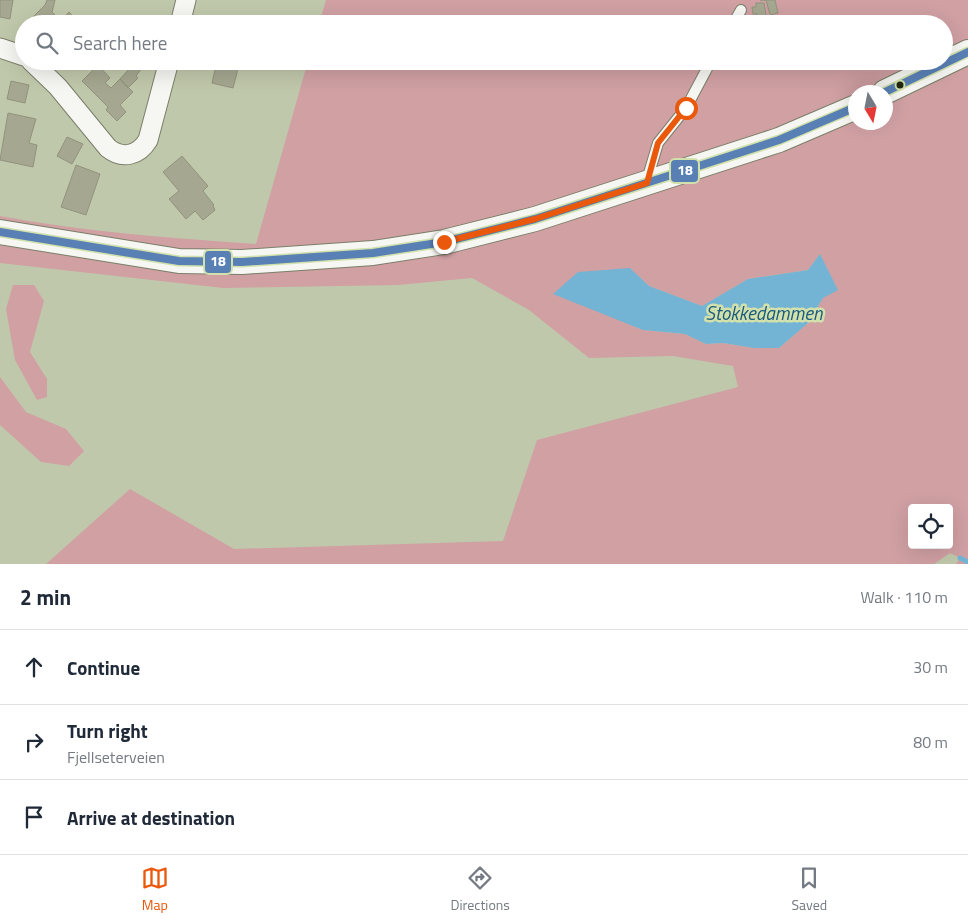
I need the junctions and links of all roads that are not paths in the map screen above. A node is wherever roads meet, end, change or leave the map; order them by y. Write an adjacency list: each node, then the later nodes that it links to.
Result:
1 (186, 0): 3 (street)
2 (742, 10): 4 (lane)
3 (182, 15)
4 (739, 15)
5 (0, 48): 7 (street)
6 (968, 52): 8 (street)
7 (15, 53)
8 (953, 59)
9 (40, 70): 10 (street)
10 (167, 70)
11 (706, 70): 15 (lane)
12 (931, 70): 13 (street)
13 (893, 88)
14 (848, 110): 15 (street)
15 (647, 183): 16 (street)
16 (0, 232)

